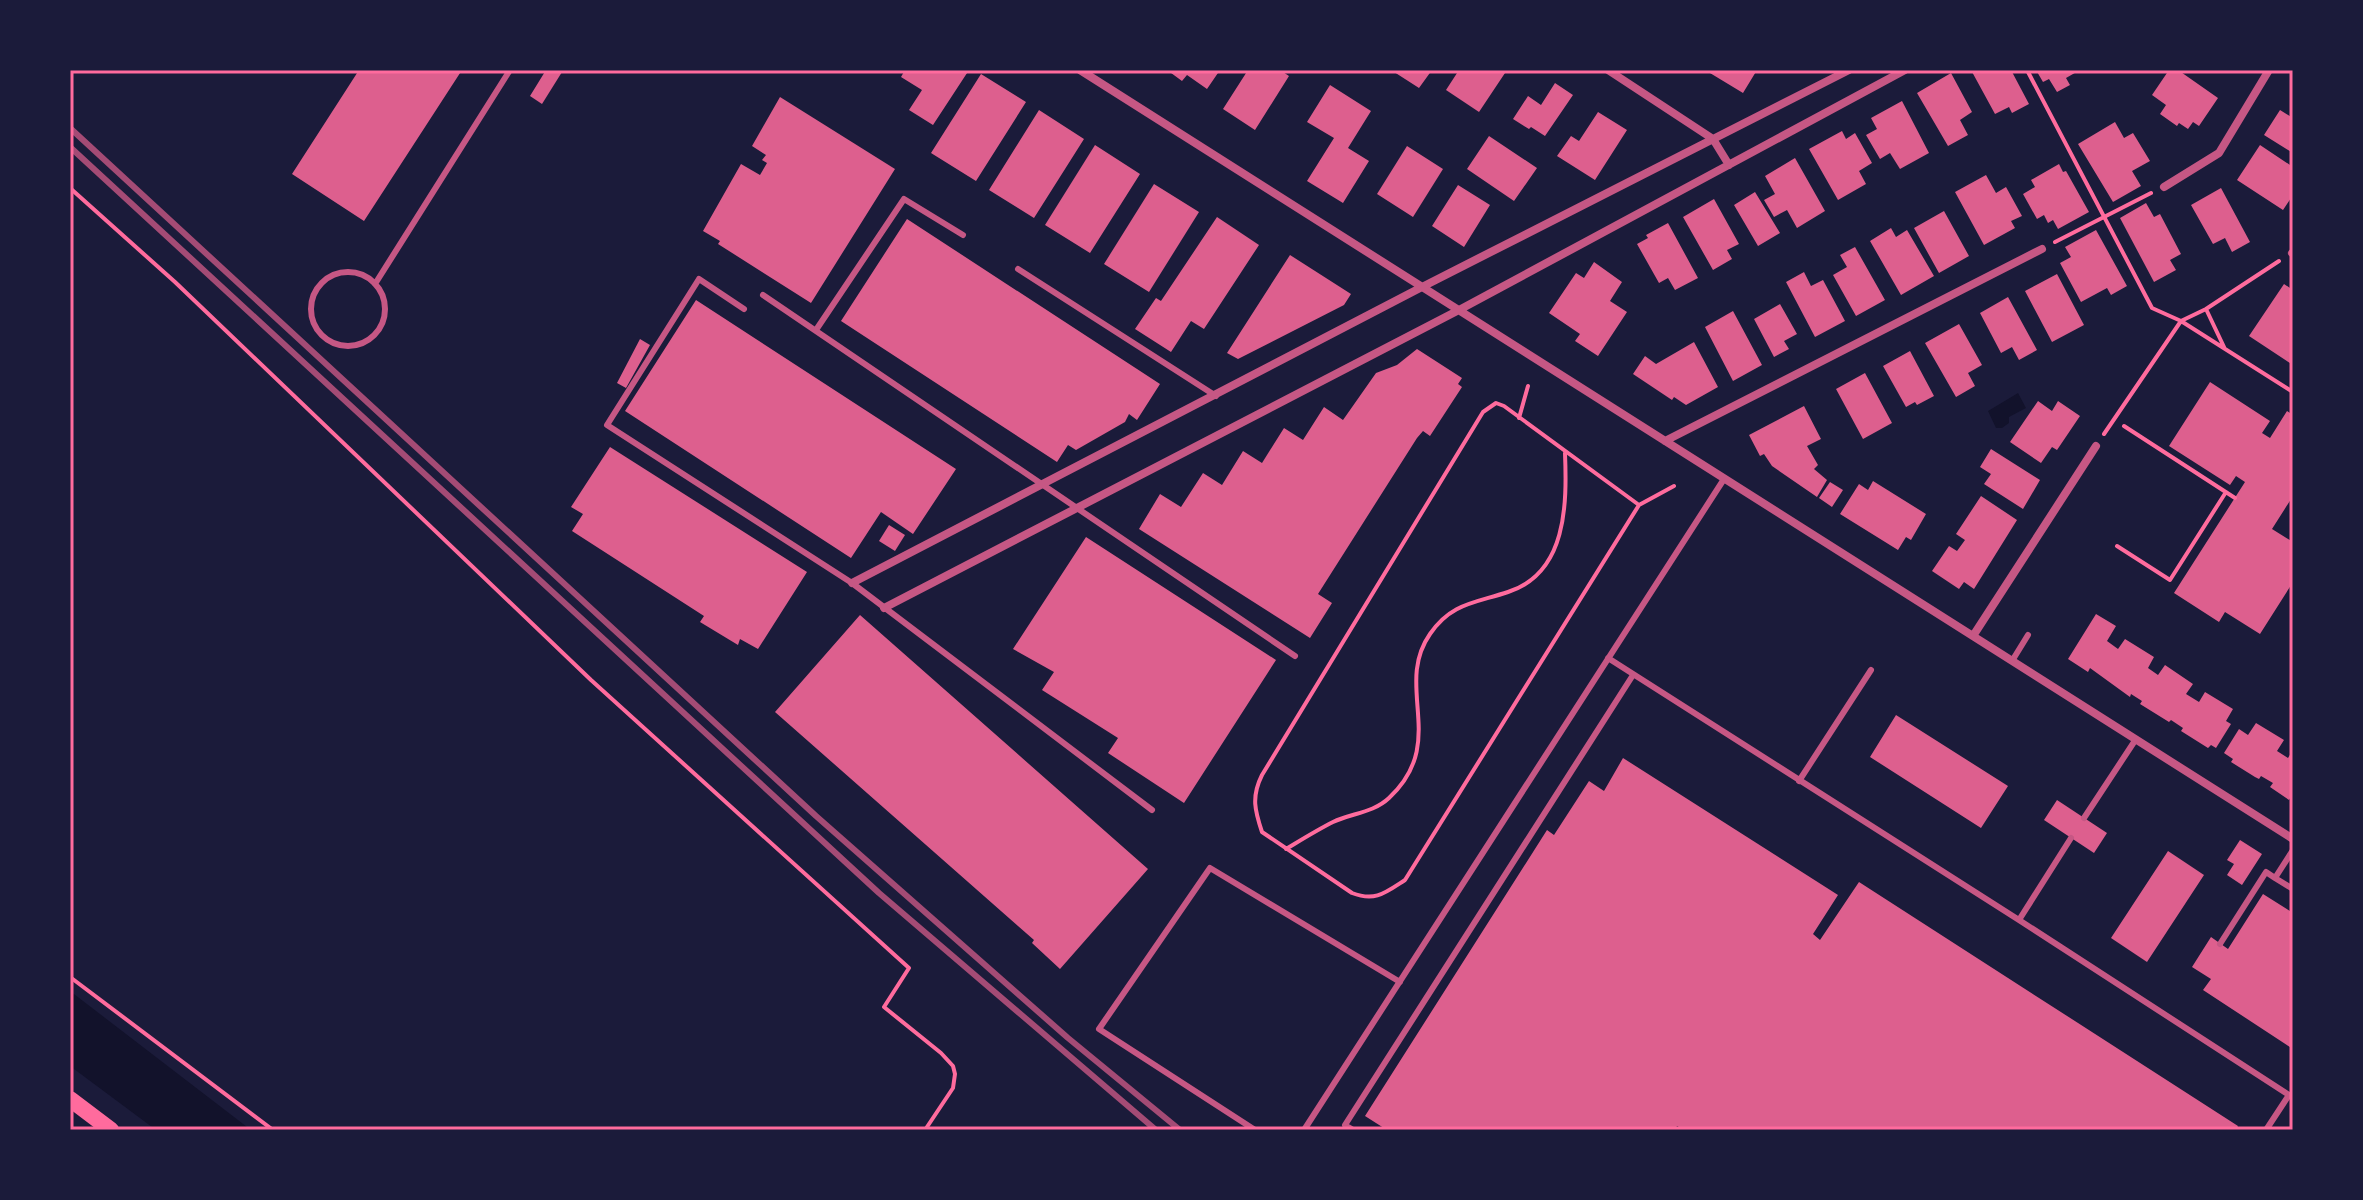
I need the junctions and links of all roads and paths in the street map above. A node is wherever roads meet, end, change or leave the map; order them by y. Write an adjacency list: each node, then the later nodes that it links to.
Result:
1 (510, 70): 17 (lane)
2 (1080, 70): 18 (street)
3 (1608, 70): 8 (street)
4 (1849, 70): 8 (street)
5 (1905, 70): 9 (street)
6 (2027, 70): 12 (path)
7 (2269, 70): 10 (street)
8 (1713, 139): 9 (street); 18 (street)
9 (1729, 165): 22 (street)
10 (2164, 187): 12 (path)
11 (70, 188): 68 (path)
12 (2104, 217): 14 (path); 23 (path)
13 (963, 235): 24 (lane)
14 (2042, 249): 31 (street)
15 (2292, 253): 21 (path)
16 (1018, 269): 28 (lane)
17 (375, 284): 17 (lane)
18 (1422, 287): 22 (street); 28 (street)
19 (763, 295): 24 (lane)
20 (744, 309): 42 (lane)
21 (2206, 309): 23 (path); 25 (path)
22 (1459, 310): 31 (street); 40 (street)
23 (2181, 321): 25 (path); 32 (path)
24 (816, 330): 35 (lane)
25 (2225, 349): 27 (path)
26 (1528, 386): 29 (path)
27 (2293, 392)
28 (1216, 396): 35 (street)
29 (1519, 418): 33 (path); 57 (path)
30 (2124, 426): 37 (path)
31 (1665, 441): 34 (street)
32 (2096, 446): 45 (street)
33 (1565, 453): 39 (path); 57 (path)
34 (1724, 479): 45 (street); 47 (lane)
35 (1044, 484): 40 (lane); 42 (street)
36 (1674, 486): 39 (path)
37 (2226, 492): 38 (path); 41 (path)
38 (2235, 498)
39 (1639, 505): 57 (path)
40 (1077, 507): 43 (street); 46 (lane)
41 (2117, 546)
42 (852, 583): 43 (lane)
43 (884, 608): 53 (lane)
44 (2028, 635): 48 (lane)
45 (1973, 636): 48 (street)
46 (1295, 656)
47 (1608, 658): 50 (lane); 64 (lane)
48 (2012, 661): 51 (street)
49 (1871, 670): 52 (lane)
50 (1633, 675): 52 (lane); 71 (lane)
51 (2136, 739): 54 (lane); 56 (street)
52 (1799, 781): 61 (lane)
53 (1152, 810)
54 (2084, 818)
55 (2071, 838): 61 (lane)
56 (2293, 839)
57 (1286, 849)
58 (2293, 850): 59 (lane)
59 (2275, 878): 60 (lane); 62 (lane)
60 (2293, 889)
61 (2019, 920): 72 (lane)
62 (2220, 944)
63 (70, 977): 67 (path)
64 (1400, 982): 69 (lane); 70 (lane)
65 (70, 1099): 66 (main road)
66 (111, 1130)
67 (273, 1130)
68 (925, 1130)
69 (1255, 1130)
70 (1304, 1130)
71 (1353, 1130)
72 (2266, 1130)

